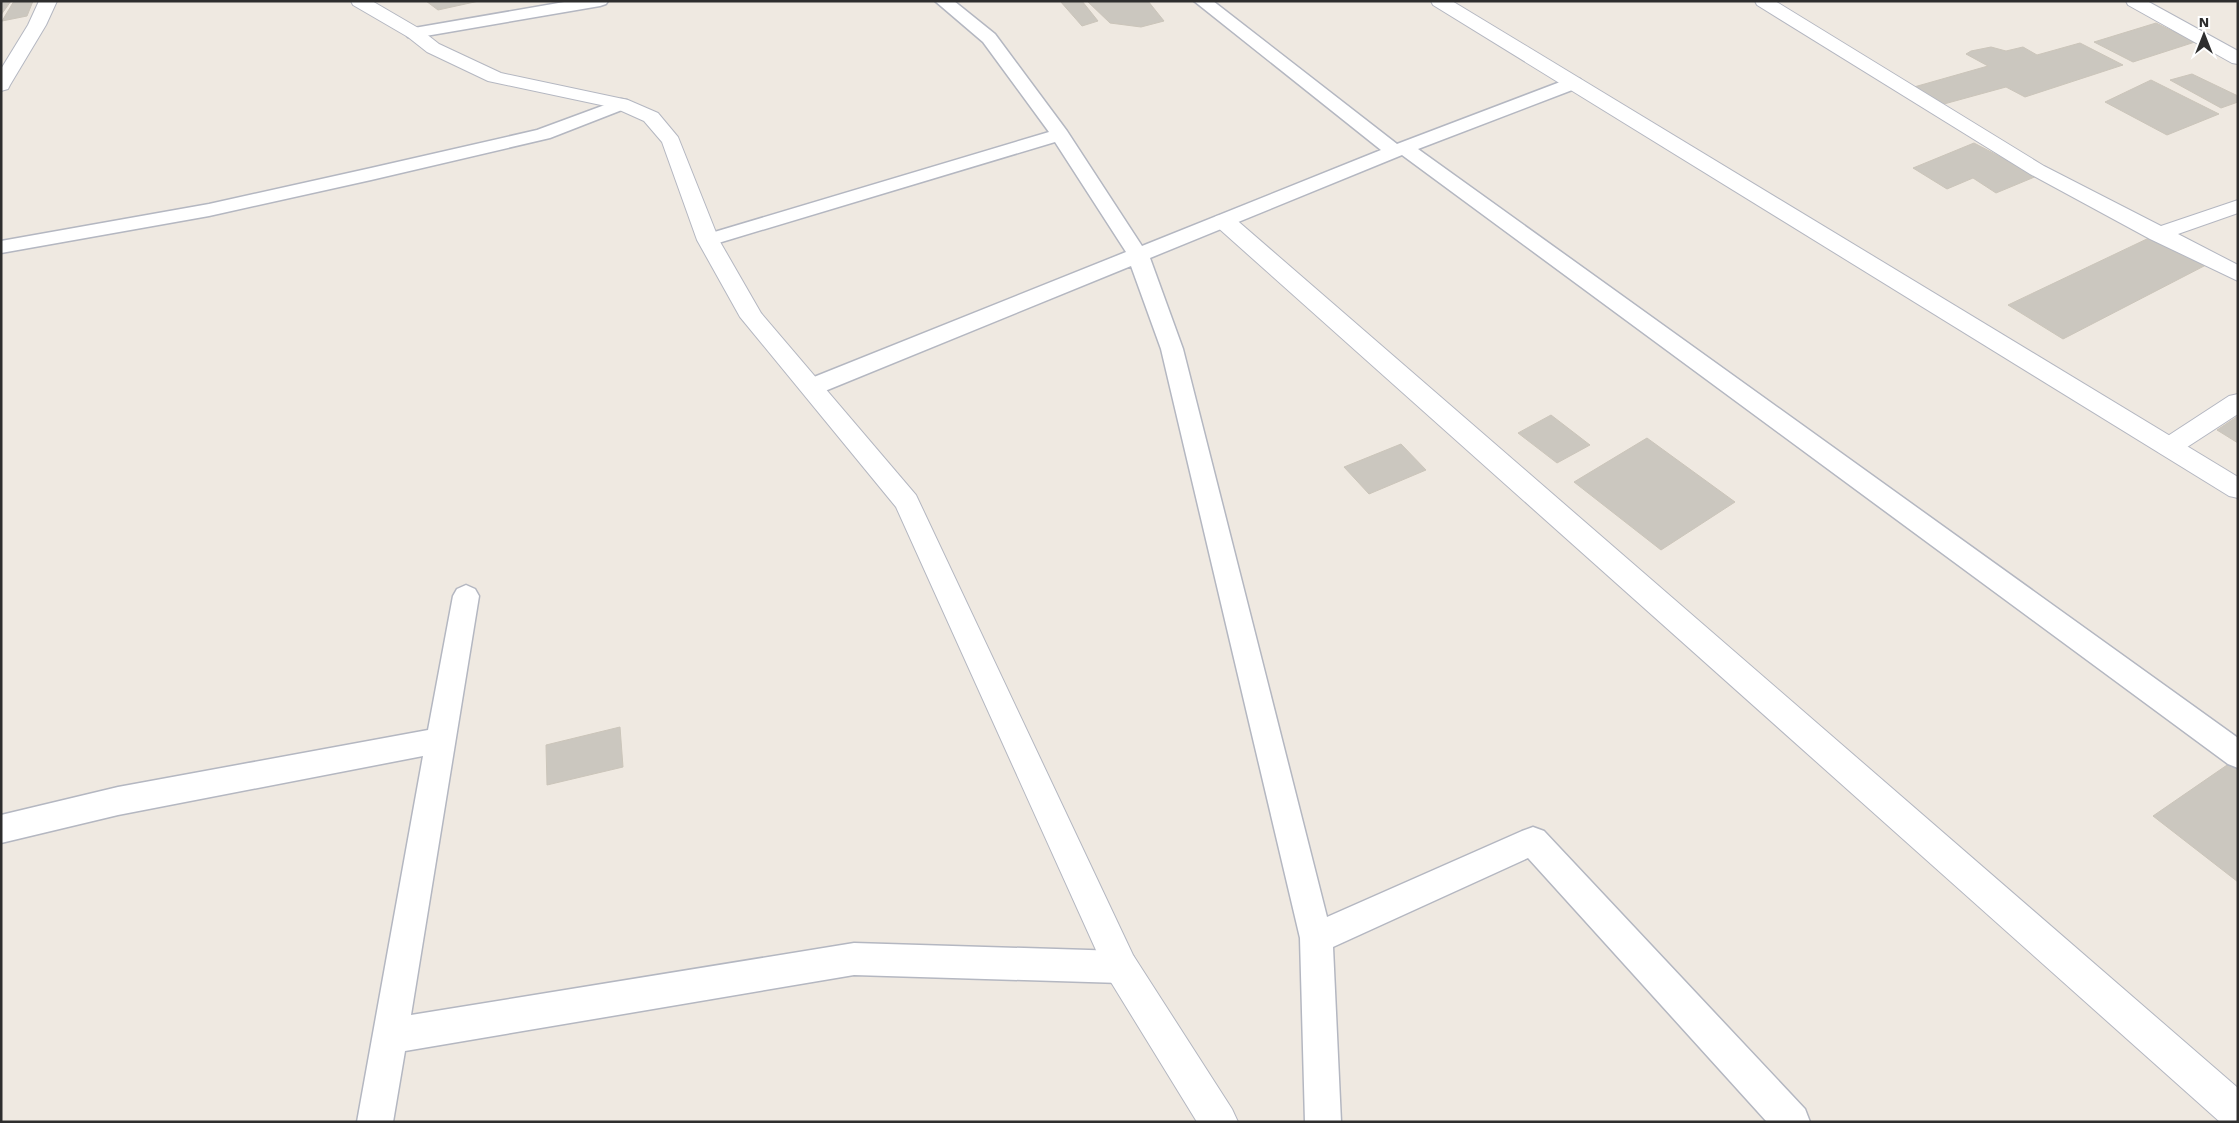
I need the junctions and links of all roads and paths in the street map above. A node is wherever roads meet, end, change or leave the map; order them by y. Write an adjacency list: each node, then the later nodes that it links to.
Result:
1 (48, 1): 12 (street)
2 (359, 1): 9 (street)
3 (600, 1): 9 (lane)
4 (943, 1): 14 (lane)
5 (1202, 1): 15 (lane)
6 (1439, 1): 11 (street)
7 (1763, 1): 18 (street)
8 (2134, 1): 10 (street)
9 (414, 33): 13 (street)
10 (2238, 58)
11 (1574, 83): 15 (lane); 25 (street)
12 (1, 85)
13 (621, 104): 19 (street); 20 (lane)
14 (1060, 135): 19 (lane); 21 (lane)
15 (1400, 150): 17 (lane); 29 (lane)
16 (2238, 206): 18 (street)
17 (1224, 221): 21 (lane); 34 (street)
18 (2158, 234): 22 (street)
19 (708, 240): 23 (street)
20 (1, 247)
21 (1138, 255): 23 (lane); 31 (lane)
22 (2238, 274)
23 (812, 387): 32 (street)
24 (2238, 402): 25 (street)
25 (2170, 447): 26 (street)
26 (2238, 489)
27 (466, 596): 28 (lane)
28 (442, 740): 30 (lane); 33 (lane)
29 (2238, 755)
30 (1, 828)
31 (1316, 938): 37 (lane); 38 (lane)
32 (1121, 966): 33 (lane); 36 (street)
33 (390, 1036): 35 (lane)
34 (2238, 1113)
35 (375, 1122)
36 (1219, 1122)
37 (1323, 1122)
38 (1792, 1122)

